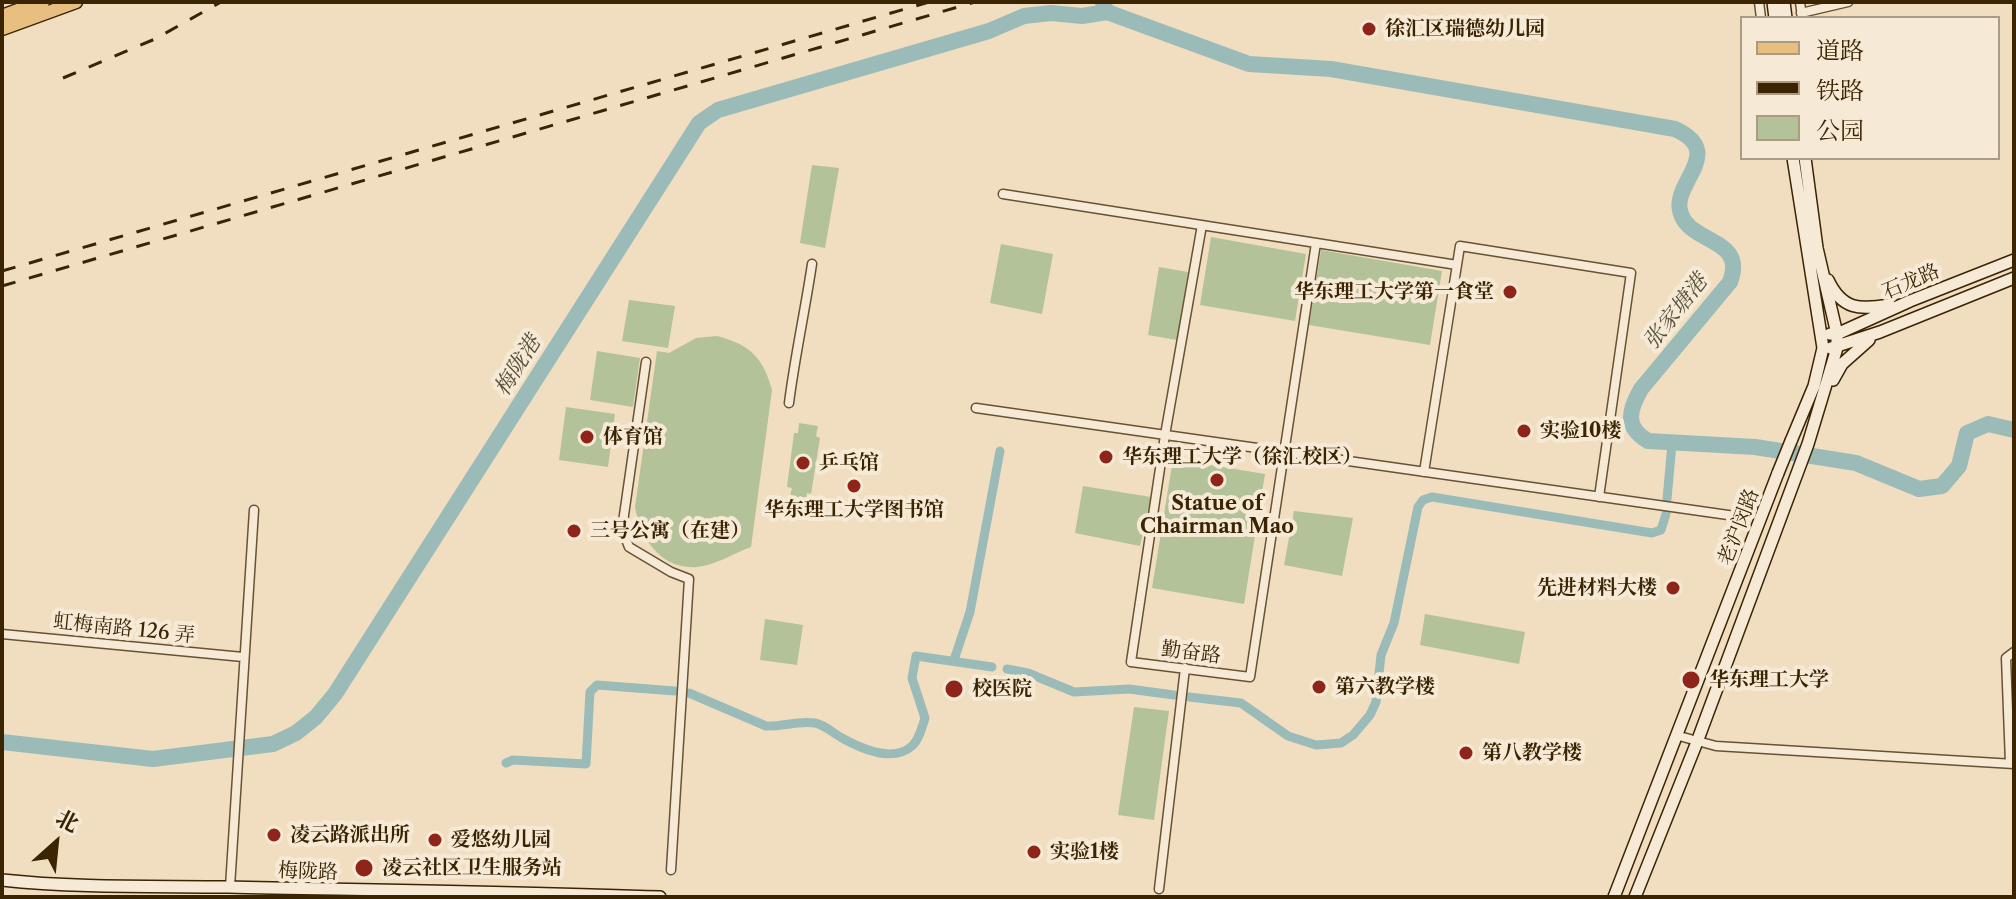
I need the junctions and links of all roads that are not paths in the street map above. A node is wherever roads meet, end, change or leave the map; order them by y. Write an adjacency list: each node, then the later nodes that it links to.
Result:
1 (24, 2): 6 (main road)
2 (42, 2): 8 (highway)
3 (76, 2): 9 (main road)
4 (1800, 2): 7 (street)
5 (1848, 2): 7 (street)
6 (2, 11)
7 (1802, 16)
8 (2, 17)
9 (2, 29)
10 (1793, 160): 12 (main road, 老沪闵路)
11 (1806, 160): 12 (main road, 老沪闵路)
12 (1802, 177): 16 (main road, 老沪闵路); 23 (main road, 老沪闵路)
13 (1003, 194): 14 (street)
14 (1202, 225): 15 (street); 31 (street, 勤奋路)
15 (1316, 243): 19 (street); 32 (street, 勤奋路)
16 (1817, 248): 21 (main road); 24 (main road, 老沪闵路)
17 (2014, 260): 21 (main road, 石龙路)
18 (812, 264): 29 (street)
19 (1457, 265): 33 (street); 34 (street)
20 (2014, 278): 22 (main road, 石龙路)
21 (1910, 301): 24 (main road, 石龙路)
22 (1880, 332): 26 (main road, 石龙路); 28 (main road)
23 (1822, 333): 24 (main road, 石龙路); 25 (main road, 老沪闵路)
24 (1837, 334): 26 (main road, 老沪闵路)
25 (1823, 348): 26 (main road, 石龙路); 41 (main road, 老沪闵路, bridge)
26 (1837, 348): 28 (main road, 老沪闵路)
27 (646, 362): 44 (street)
28 (1826, 390): 42 (main road, 老沪闵路)
29 (789, 403)
30 (976, 408): 31 (street)
31 (1165, 435): 32 (street); 40 (street, 勤奋路)
32 (1284, 452): 33 (street); 40 (street, 勤奋路)
33 (1424, 472): 34 (street)
34 (1599, 497): 36 (street)
35 (254, 510): 39 (street)
36 (1735, 516)
37 (2, 634): 39 (street, 虹梅南路 126 弄)
38 (2014, 652): 43 (street)
39 (243, 657): 46 (street)
40 (1185, 668): 47 (street)
41 (1679, 736): 42 (street); 50 (main road, 老沪闵路)
42 (1697, 742): 43 (street); 51 (main road, 老沪闵路)
43 (2012, 764)
44 (671, 870)
45 (2, 880): 48 (main road, 梅陇路)
46 (230, 887): 48 (main road, 梅陇路); 49 (main road, 梅陇路)
47 (1159, 889)
48 (175, 892)
49 (660, 897)
50 (1614, 897)
51 (1635, 897)

